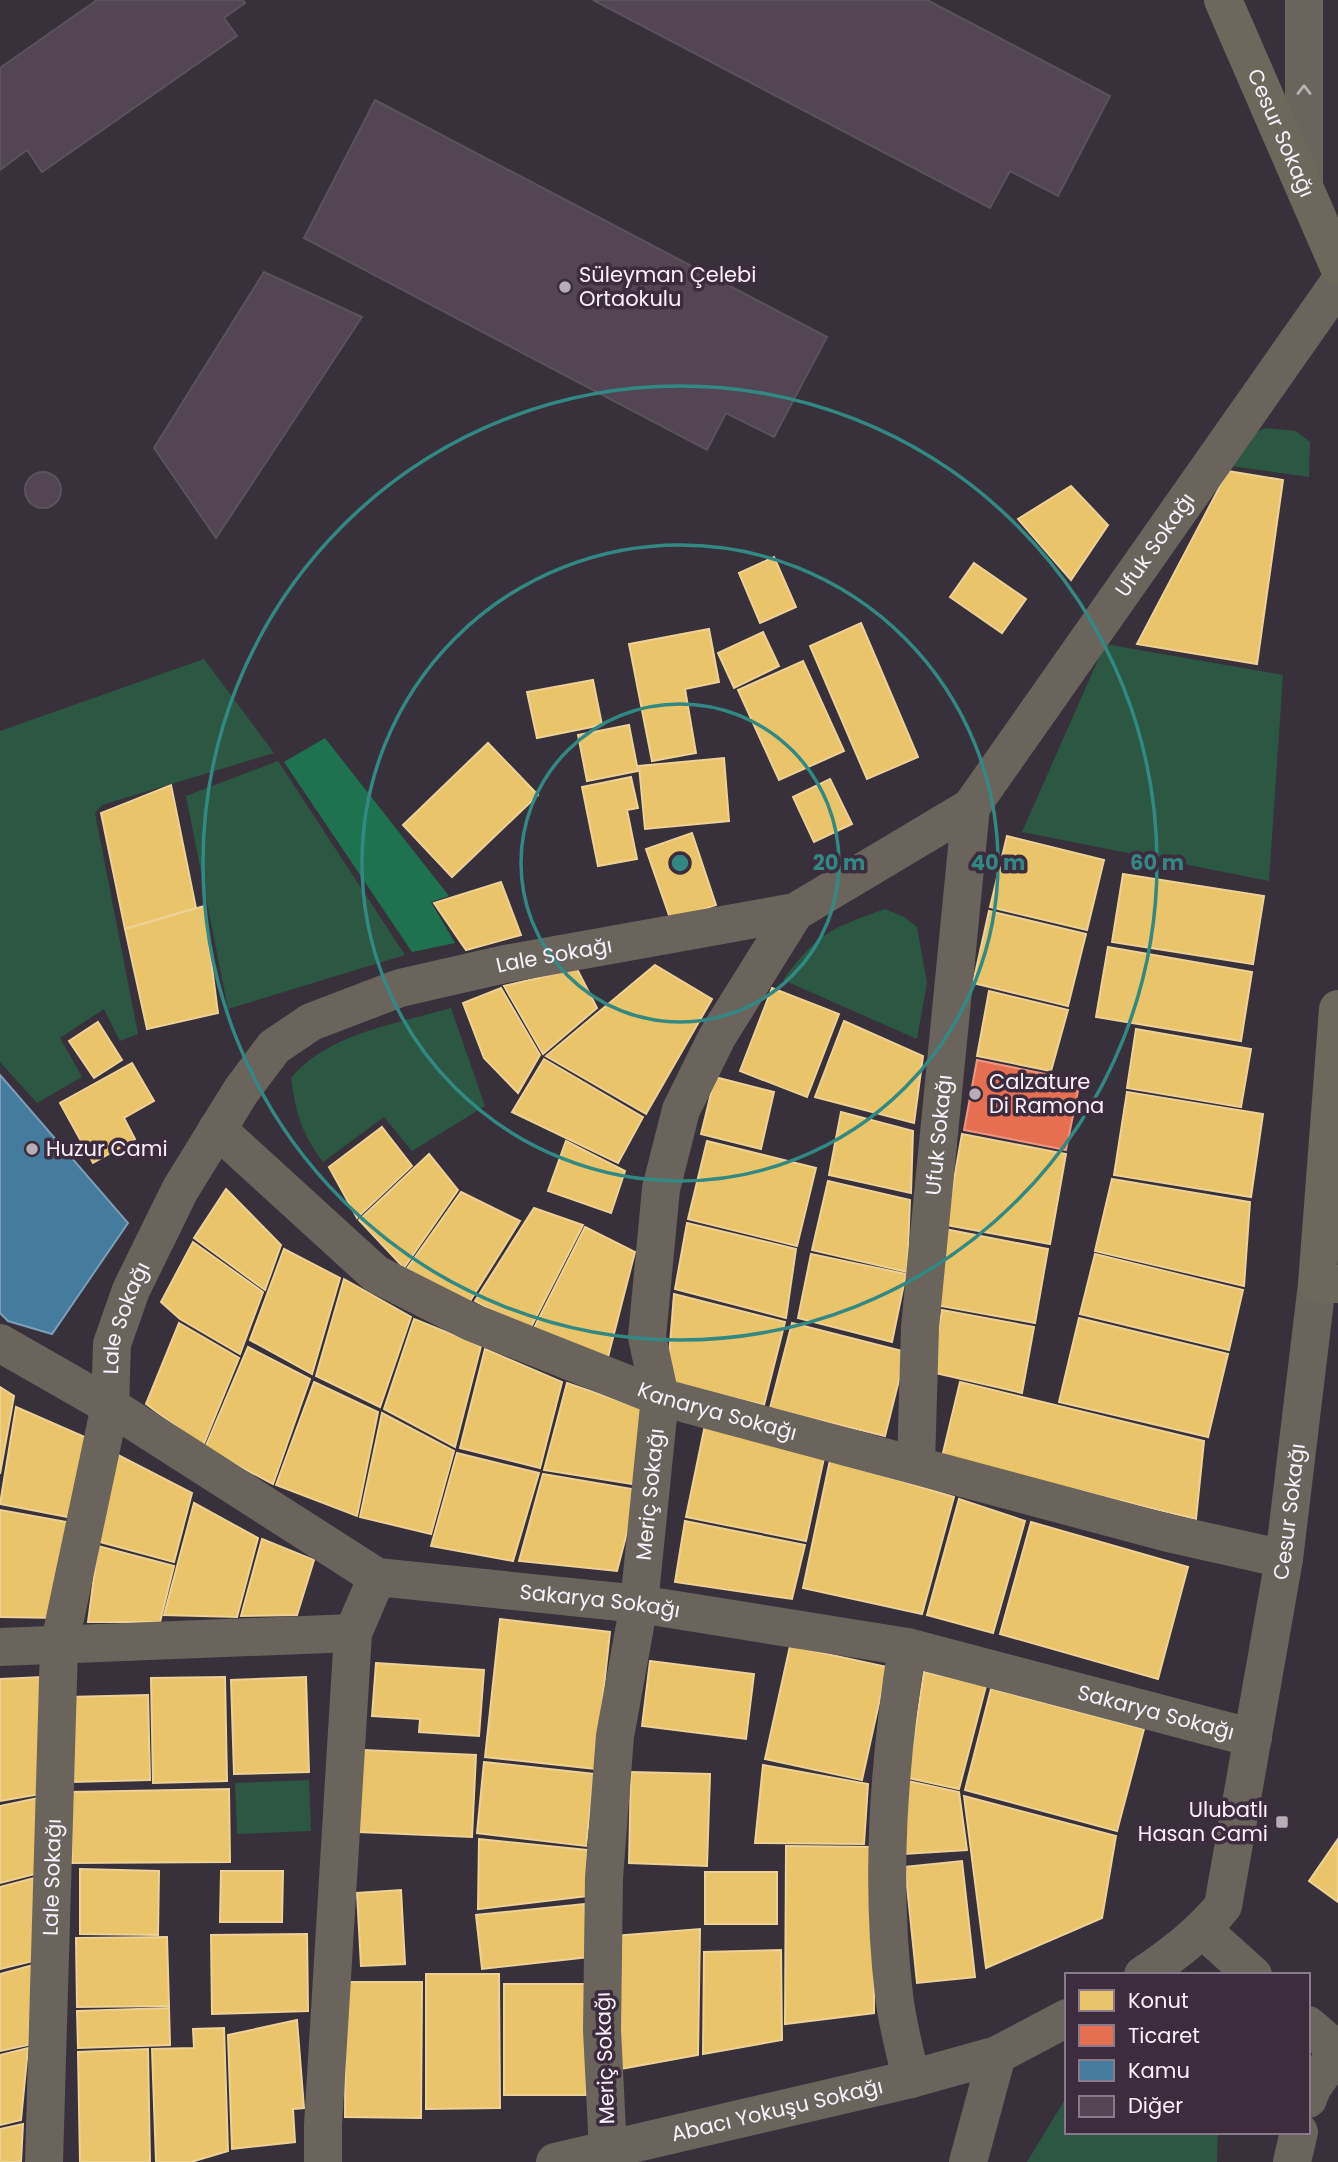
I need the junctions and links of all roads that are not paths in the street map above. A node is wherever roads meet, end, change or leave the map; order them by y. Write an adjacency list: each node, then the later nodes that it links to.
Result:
1 (1223, 0): 3 (street, Cesur Sokağı)
2 (1304, 0): 3 (street, one-way to 2)
3 (1304, 183): 4 (street, Cesur Sokağı)
4 (1338, 265)
5 (1338, 284): 6 (street, Ufuk Sokağı)
6 (971, 807): 7 (street, Ufuk Sokağı); 14 (street, Ufuk Sokağı)
7 (795, 912): 9 (street, Lale Sokağı); 12 (street, Meriç Sokağı)
8 (1338, 1009): 10 (street, Cesur Sokağı)
9 (217, 1129): 12 (street, Kanarya Sokağı); 13 (street, Lale Sokağı)
10 (1328, 1284): 15 (street, Cesur Sokağı)
11 (0, 1342): 13 (street, Sakarya Sokağı)
12 (660, 1397): 14 (street, Kanarya Sokağı); 17 (street, Meriç Sokağı)
13 (110, 1406): 16 (street, Sakarya Sokağı); 20 (street, Lale Sokağı)
14 (916, 1465): 15 (street, Kanarya Sokağı)
15 (1284, 1559): 22 (street, Cesur Sokağı)
16 (377, 1577): 17 (street, Sakarya Sokağı); 18 (street)
17 (639, 1604): 21 (street, Sakarya Sokağı); 33 (street, Meriç Sokağı)
18 (353, 1633): 20 (street); 35 (street)
19 (0, 1647): 20 (street)
20 (60, 1647): 34 (street, Lale Sokağı)
21 (907, 1647): 22 (street, Sakarya Sokağı); 30 (street)
22 (1254, 1738): 23 (street, Cesur Sokağı)
23 (1203, 1930): 24 (street, Cesur Sokağı); 25 (street)
24 (1146, 1973)
25 (1251, 1973)
26 (1065, 2019): 29 (street)
27 (1310, 2027): 28 (street)
28 (1338, 2051): 31 (street)
29 (997, 2055): 30 (street, Abacı Yokuşu Sokağı); 37 (street)
30 (911, 2079): 33 (street, Abacı Yokuşu Sokağı)
31 (1310, 2092)
32 (1299, 2134): 38 (street)
33 (608, 2151): 36 (street, Abacı Yokuşu Sokağı)
34 (44, 2162)
35 (323, 2162)
36 (555, 2162)
37 (968, 2162)
38 (1292, 2162)

